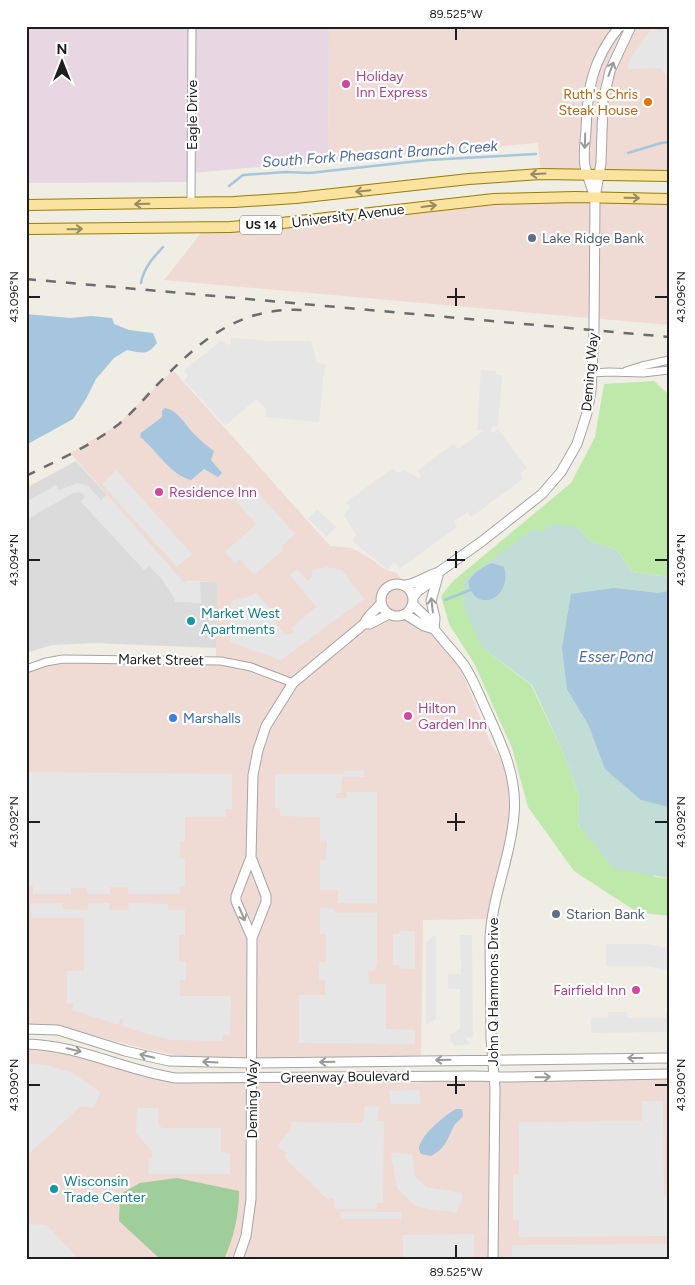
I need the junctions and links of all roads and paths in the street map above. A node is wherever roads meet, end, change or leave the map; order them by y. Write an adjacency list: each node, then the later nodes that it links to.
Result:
1 (192, 26): 9 (street, Eagle Drive)
2 (622, 26): 4 (street, Deming Way, one-way to 4)
3 (631, 26): 5 (street, Deming Way, one-way to 3)
4 (587, 174): 5 (main road, University Avenue / US 14); 7 (street, Deming Way); 9 (main road, University Avenue / US 14, one-way to 9)
5 (599, 174): 6 (main road, University Avenue / US 14); 7 (street, Deming Way)
6 (669, 176)
7 (595, 198): 8 (main road, University Avenue / US 14, one-way to 8); 11 (main road, University Avenue / US 14, one-way to 7); 15 (street, Deming Way)
8 (669, 199)
9 (191, 203): 10 (main road, University Avenue / US 14, one-way to 10)
10 (26, 206)
11 (26, 229)
12 (669, 360): 14 (street)
13 (669, 370): 14 (street)
14 (623, 372): 15 (street)
15 (592, 373): 16 (street, Deming Way)
16 (439, 572): 17 (street, Deming Way); 18 (street, Deming Way); 23 (street, one-way to 16)
17 (405, 585): 18 (street); 19 (street)
18 (413, 600): 21 (street); 23 (street, John Q Hammons Drive)
19 (381, 604): 20 (street); 22 (street, Deming Way)
20 (389, 614): 21 (street); 22 (street, Deming Way)
21 (404, 614): 23 (street, John Q Hammons Drive)
22 (364, 624): 25 (street, Deming Way)
23 (434, 629): 31 (street, John Q Hammons Drive)
24 (26, 669): 25 (street, Market Street)
25 (293, 683): 26 (street, Deming Way)
26 (251, 857): 27 (street, Deming Way); 27 (street, Deming Way, one-way to 27)
27 (252, 938): 32 (street, Deming Way)
28 (26, 1029): 32 (street, Greenway Boulevard, one-way to 28)
29 (26, 1044): 35 (street, Greenway Boulevard, one-way to 35)
30 (669, 1058): 31 (street, Greenway Boulevard, one-way to 31)
31 (492, 1060): 32 (street, Greenway Boulevard, one-way to 32); 34 (street, John Q Hammons Drive)
32 (252, 1063): 35 (street, Deming Way)
33 (669, 1074): 34 (street, Greenway Boulevard, one-way to 33)
34 (494, 1077): 35 (street, Greenway Boulevard); 37 (street, John Q Hammons Drive)
35 (252, 1078): 36 (street, Deming Way)
36 (238, 1259)
37 (493, 1259)

